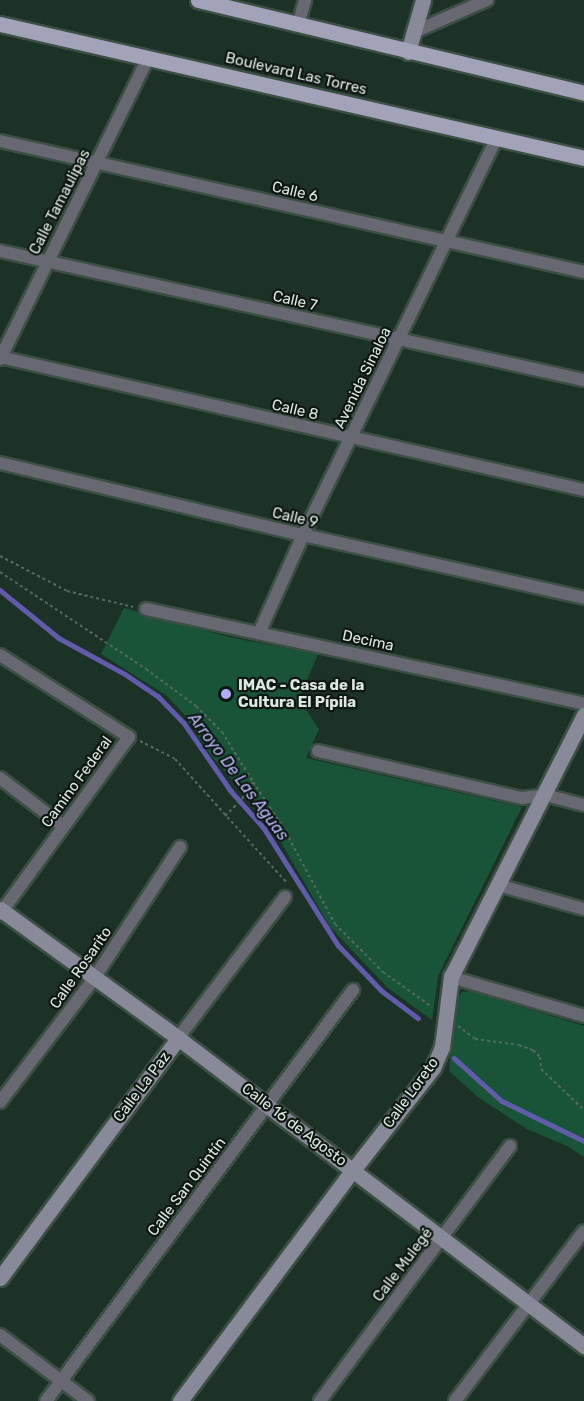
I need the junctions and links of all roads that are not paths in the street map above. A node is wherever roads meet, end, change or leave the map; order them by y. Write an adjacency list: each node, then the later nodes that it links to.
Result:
1 (198, 0): 6 (main road)
2 (305, 0): 6 (street)
3 (423, 0): 7 (street)
4 (487, 0): 7 (street)
5 (0, 24): 9 (main road, Boulevard Las Torres)
6 (298, 25): 8 (main road)
7 (414, 32): 8 (street)
8 (408, 52): 10 (main road)
9 (148, 58): 11 (main road, Boulevard Las Torres); 14 (street, Calle Tamaulipas)
10 (584, 93)
11 (497, 138): 13 (main road, Boulevard Las Torres); 15 (street, Avenida Sinaloa)
12 (0, 141): 14 (street, Calle 6)
13 (584, 158)
14 (97, 163): 15 (street, Calle 6); 17 (street, Calle Tamaulipas)
15 (446, 240): 18 (street, Calle 6); 19 (street, Avenida Sinaloa)
16 (0, 250): 17 (street, Calle 7)
17 (46, 261): 19 (street, Calle 7); 20 (street, Calle Tamaulipas)
18 (584, 272)
19 (399, 339): 21 (street, Calle 7); 22 (street, Avenida Sinaloa)
20 (0, 358): 22 (street, Calle 8)
21 (584, 380)
22 (350, 438): 24 (street, Calle 8); 25 (street, Avenida Sinaloa)
23 (0, 464): 25 (street, Calle 9)
24 (584, 490)
25 (303, 536): 26 (street, Calle 9); 28 (street, Avenida Sinaloa)
26 (584, 598)
27 (146, 609): 28 (street, Decima)
28 (259, 633): 30 (street, Decima)
29 (0, 655): 36 (street, Camino Federal)
30 (584, 704)
31 (584, 715): 34 (street, Calle Loreto)
32 (318, 751): 34 (street)
33 (0, 778): 36 (street)
34 (545, 795): 35 (street); 38 (street, Calle Loreto)
35 (584, 805)
36 (63, 826): 41 (street, Camino Federal)
37 (180, 847): 43 (street, Calle Rosarito)
38 (498, 885): 40 (street); 42 (street, Calle Loreto)
39 (285, 897): 46 (street, Calle La Paz)
40 (584, 909)
41 (1, 911): 43 (street, Calle 16 de Agosto)
42 (451, 977): 45 (street); 50 (street, Calle Loreto)
43 (93, 980): 46 (street, Calle 16 de Agosto); 47 (street, Calle Rosarito)
44 (353, 990): 48 (street, Calle San Quintín)
45 (584, 1016)
46 (178, 1038): 48 (street, Calle 16 de Agosto); 53 (street, Calle La Paz)
47 (0, 1102)
48 (267, 1106): 50 (street, Calle 16 de Agosto); 57 (street, Calle San Quintín)
49 (510, 1146): 52 (street, Calle Mulegé)
50 (353, 1170): 52 (street, Calle 16 de Agosto); 60 (street, Calle Loreto)
51 (584, 1231): 54 (street)
52 (442, 1238): 54 (street, Calle 16 de Agosto); 61 (street, Calle Mulegé)
53 (0, 1278)
54 (529, 1303): 56 (street, Calle 16 de Agosto); 62 (street)
55 (0, 1335): 57 (street)
56 (584, 1346)
57 (61, 1381): 58 (street, Calle San Quintín); 59 (street)
58 (46, 1401)
59 (88, 1401)
60 (180, 1401)
61 (320, 1401)
62 (455, 1401)

